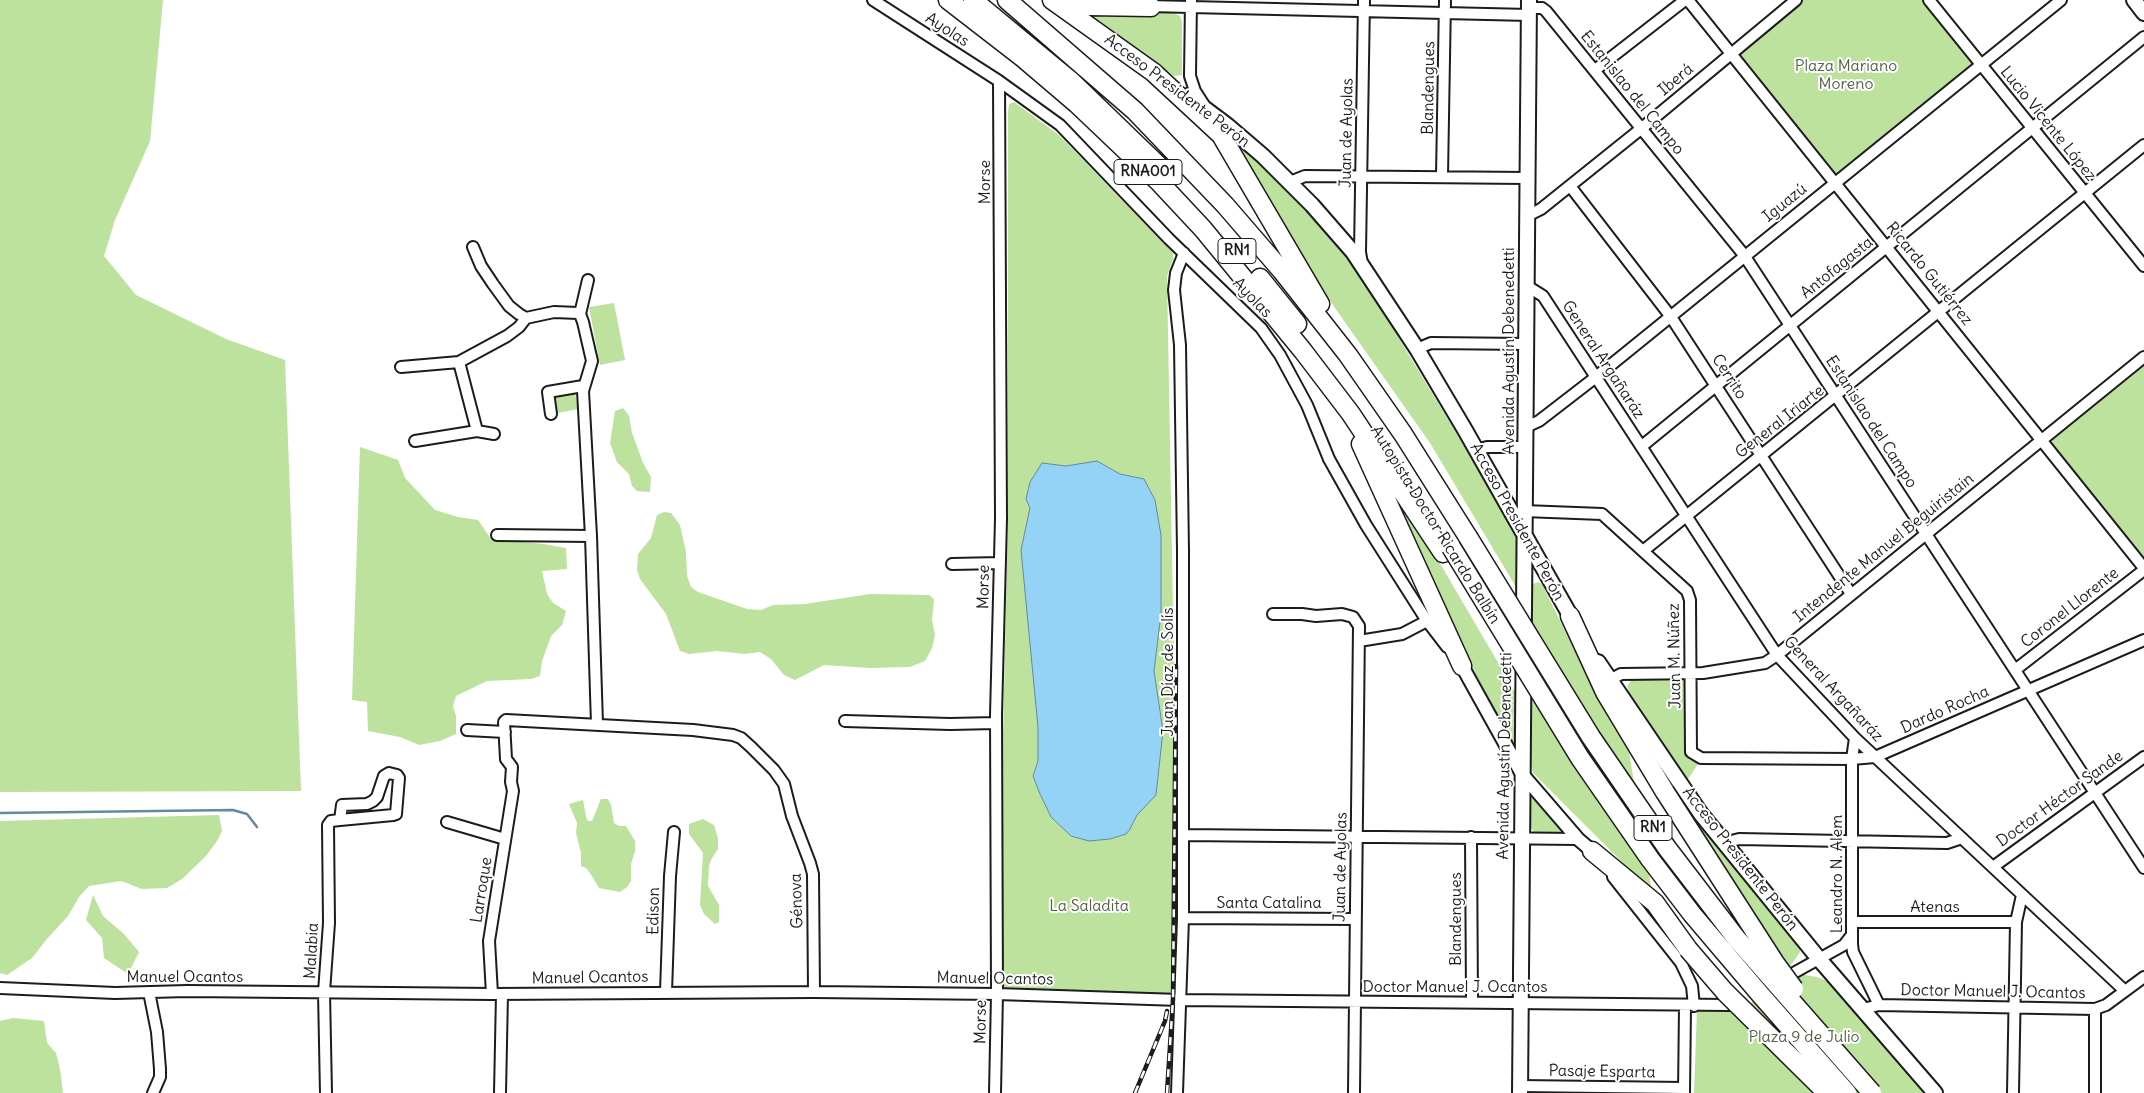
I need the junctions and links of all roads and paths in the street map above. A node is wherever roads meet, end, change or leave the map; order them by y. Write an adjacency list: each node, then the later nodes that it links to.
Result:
1 (873, 0): 26 (street, Ayolas)
2 (948, 0): 58 (highway, RNA001)
3 (973, 0): 79 (highway, Autopista Doctor Ricardo Balbín / RN1)
4 (1007, 0): 54 (highway, Autopista Doctor Ricardo Balbín / RN1)
5 (1052, 0): 25 (highway, Acceso Presidente Perón)
6 (1063, 0): 17 (highway)
7 (1126, 0): 17 (street)
8 (1445, 0): 19 (street, Blandengues)
9 (1687, 0): 22 (street, Ricardo Gutiérrez); 24 (street)
10 (1796, 0): 22 (street, Iberá)
11 (1929, 0): 23 (street, Lucio Vicente López)
12 (2061, 0): 23 (street, Iguazú)
13 (2134, 0): 20 (main road)
14 (1191, 3): 15 (street); 17 (street); 27 (street)
15 (1284, 4): 16 (street)
16 (1364, 5): 19 (street); 31 (street, Juan de Ayolas)
17 (1151, 7)
18 (1529, 8): 19 (street); 24 (street, Estanislao del Campo); 33 (main road, Avenida Agustín Debenedetti)
19 (1445, 13): 32 (street, Blandengues)
20 (2144, 13)
21 (2144, 37): 29 (street, Antofagasta)
22 (1732, 52): 28 (street, Iberá); 35 (street, Ricardo Gutiérrez)
23 (1981, 65): 29 (street, Lucio Vicente López); 35 (street, Iguazú)
24 (1595, 70): 28 (street, Estanislao del Campo)
25 (1153, 72): 27 (main road, Acceso Presidente Perón); 54 (highway)
26 (999, 81): 41 (street, Ayolas); 81 (street, Morse)
27 (1207, 109): 34 (main road, Acceso Presidente Perón)
28 (1642, 128): 36 (street, Iberá); 42 (street, Estanislao del Campo)
29 (2031, 129): 37 (street, Lucio Vicente López); 40 (street, Antofagasta)
30 (2144, 145): 37 (street, General Iriarte)
31 (1362, 176): 32 (street); 34 (street); 44 (street, Juan de Ayolas)
32 (1442, 176): 33 (street)
33 (1527, 178): 38 (main road, Avenida Agustín Debenedetti)
34 (1290, 182): 44 (main road, Acceso Presidente Perón)
35 (1835, 182): 40 (street, Ricardo Gutiérrez); 42 (street, Iguazú)
36 (1570, 186): 38 (street, Iberá); 49 (street, Cerrito)
37 (2085, 193): 43 (street, Lucio Vicente López); 47 (street, General Iriarte)
38 (1527, 216): 46 (main road, Avenida Agustín Debenedetti)
39 (473, 247): 50 (street)
40 (1888, 247): 47 (street, Ricardo Gutiérrez); 51 (street, Antofagasta)
41 (1184, 253): 87 (street, Ayolas); 111 (street, Juan Díaz de Solís)
42 (1744, 256): 49 (street, Iguazú); 51 (street, Estanislao del Campo)
43 (2144, 266)
44 (1363, 267): 53 (main road, Acceso Presidente Perón)
45 (588, 280): 48 (street)
46 (1527, 286): 52 (main road, Avenida Agustín Debenedetti); 59 (street, General Argañaráz)
47 (1939, 311): 62 (street, General Iriarte); 67 (street, Ricardo Gutiérrez)
48 (580, 314): 50 (street); 61 (street)
49 (1671, 317): 59 (street, Iguazú); 60 (street, Cerrito)
50 (526, 318): 56 (street)
51 (1791, 325): 60 (street, Antofagasta); 62 (street, Estanislao del Campo)
52 (1526, 344): 53 (street); 64 (main road, Avenida Agustín Debenedetti)
53 (1417, 349): 71 (main road, Acceso Presidente Perón)
54 (1348, 354): 150 (highway, Autopista Doctor Ricardo Balbín / RN1, bridge)
55 (2144, 357): 67 (street, Intendente Manuel Beguiristain)
56 (459, 362): 57 (street); 65 (street)
57 (401, 367)
58 (1320, 372): 79 (highway, RNA001); 91 (highway)
59 (1596, 377): 64 (street, Iguazú); 69 (street, General Argañaráz)
60 (1717, 385): 69 (street, Antofagasta); 72 (street, Cerrito)
61 (584, 386): 63 (street); 77 (street)
62 (1837, 395): 72 (street, General Iriarte); 75 (street, Estanislao del Campo)
63 (551, 414)
64 (1526, 427): 70 (main road, Avenida Agustín Debenedetti)
65 (477, 431): 66 (street); 68 (street)
66 (494, 434)
67 (2042, 440): 75 (street, Intendente Manuel Beguiristain); 83 (street, Ricardo Gutiérrez)
68 (415, 441)
69 (1642, 446): 74 (street, General Argañaráz)
70 (1525, 447): 71 (street); 73 (main road, Avenida Agustín Debenedetti)
71 (1477, 450): 78 (main road, Acceso Presidente Perón)
72 (1762, 454): 74 (street, General Iriarte); 84 (street, Cerrito)
73 (1524, 511): 78 (main road, Avenida Agustín Debenedetti); 80 (street, Juan M. Núñez)
74 (1686, 515): 80 (street, General Iriarte); 90 (street, General Argañaráz)
75 (1926, 534): 84 (street, Intendente Manuel Beguiristain); 92 (street, Estanislao del Campo)
76 (497, 535): 77 (street)
77 (591, 536): 98 (street)
78 (1524, 538): 86 (main road, Acceso Presidente Perón); 106 (main road, Avenida Agustín Debenedetti)
79 (1447, 550): 160 (highway, RNA001); 161 (highway, Autopista Doctor Ricardo Balbín / RN1, bridge)
80 (1644, 551): 93 (street, Juan M. Núñez)
81 (1000, 563): 82 (street); 97 (street, Morse)
82 (952, 564)
83 (2144, 569): 92 (street, Coronel Llorente)
84 (1851, 594): 90 (street, Intendente Manuel Beguiristain)
85 (1273, 614): 89 (street, Juan de Ayolas)
86 (1570, 616): 94 (main road, Acceso Presidente Perón); 150 (highway, bridge)
87 (1427, 622): 89 (street); 91 (street, Ayolas)
88 (2144, 640): 95 (street, Dardo Rocha)
89 (1358, 641): 112 (street, Juan de Ayolas)
90 (1777, 655): 93 (street, Intendente Manuel Beguiristain); 101 (street, General Argañaráz)
91 (1462, 666): 106 (street)
92 (2015, 670): 95 (street, Estanislao del Campo)
93 (1690, 674): 94 (street, Intendente Manuel Beguiristain); 102 (street, Juan M. Núñez)
94 (1610, 680): 119 (main road, Acceso Presidente Perón)
95 (2028, 690): 104 (street, Dardo Rocha); 107 (street, Estanislao del Campo)
96 (845, 721): 97 (street)
97 (996, 722): 139 (street, Morse)
98 (597, 724): 100 (street); 137 (street, Génova)
99 (467, 730): 100 (street)
100 (505, 732): 115 (street, Larroque)
101 (1855, 738): 104 (street, General Argañaráz); 105 (street, Leandro N. Alem)
102 (1691, 752): 105 (street, Dardo Rocha)
103 (2144, 756): 107 (street, Doctor Héctor Sande)
104 (1875, 757): 105 (street, Dardo Rocha); 114 (street, General Argañaráz)
105 (1852, 759): 118 (street, Leandro N. Alem)
106 (1522, 774): 116 (main road, Avenida Agustín Debenedetti); 117 (street)
107 (2095, 792): 121 (street, Doctor Héctor Sande); 122 (street, Estanislao del Campo)
108 (340, 820): 108 (street, Malabia); 135 (street, Malabia)
109 (446, 822): 115 (street)
110 (674, 832): 136 (street, Edison)
111 (1184, 835): 112 (street); 124 (street, Juan Díaz de Solís)
112 (1356, 836): 113 (street); 125 (street, Juan de Ayolas)
113 (1471, 837): 116 (street); 141 (street, Blandengues)
114 (1962, 838): 118 (street); 121 (street, General Argañaráz)
115 (505, 839): 138 (street, Larroque)
116 (1521, 839): 117 (street); 142 (main road, Avenida Agustín Debenedetti)
117 (1578, 839): 120 (street)
118 (1852, 840): 119 (street); 126 (street, Leandro N. Alem)
119 (1724, 842): 129 (main road, Acceso Presidente Perón)
120 (1592, 851): 146 (street); 159 (highway, bridge)
121 (1993, 867): 123 (street, General Argañaráz)
122 (2144, 868)
123 (2022, 895): 127 (street); 133 (street, General Argañaráz)
124 (1183, 918): 125 (street, Santa Catalina); 140 (street, Juan Díaz de Solís)
125 (1355, 919): 143 (street, Juan de Ayolas)
126 (1853, 922): 127 (street, Atenas); 128 (street, Leandro N. Alem)
127 (2016, 922): 147 (street)
128 (1852, 936): 129 (street); 145 (street, Leandro N. Alem)
129 (1819, 959): 130 (street); 148 (main road, Acceso Presidente Perón)
130 (1790, 975)
131 (2144, 977): 133 (street, Doctor Manuel J. Ocantos)
132 (0, 988): 134 (street, Manuel Ocantos)
133 (2125, 990): 149 (street, Doctor Manuel J. Ocantos)
134 (149, 992): 135 (street, Manuel Ocantos); 153 (street)
135 (324, 992): 138 (street, Manuel Ocantos); 154 (street, Malabia)
136 (666, 992): 137 (street, Manuel Ocantos); 138 (street, Manuel Ocantos)
137 (814, 992): 139 (street, Manuel Ocantos)
138 (497, 994): 155 (street, Larroque)
139 (996, 994): 140 (street, Manuel Ocantos); 156 (street, Morse)
140 (1180, 1000): 143 (street, Doctor Manuel J. Ocantos); 157 (street, Juan Díaz de Solís)
141 (1472, 1001): 142 (street, Doctor Manuel J. Ocantos); 143 (street, Doctor Manuel J. Ocantos)
142 (1520, 1001): 146 (street, Doctor Manuel J. Ocantos); 151 (main road, Avenida Agustín Debenedetti)
143 (1354, 1002): 158 (street, Juan de Ayolas)
144 (1730, 1005): 146 (street, Doctor Manuel J. Ocantos)
145 (1879, 1005): 147 (street, Doctor Manuel J. Ocantos); 148 (street, Doctor Manuel J. Ocantos)
146 (1690, 1006): 152 (street)
147 (2014, 1007): 149 (street, Doctor Manuel J. Ocantos); 163 (street)
148 (1863, 1009): 162 (main road, Acceso Presidente Perón)
149 (2095, 1009): 164 (street)
150 (1867, 1086)
151 (1520, 1090): 152 (street, Pasaje Esparta)
152 (1684, 1090)
153 (154, 1093)
154 (326, 1093)
155 (500, 1093)
156 (995, 1093)
157 (1177, 1093)
158 (1354, 1093)
159 (1828, 1093)
160 (1834, 1093)
161 (1847, 1093)
162 (1935, 1093)
163 (2013, 1093)
164 (2095, 1093)

